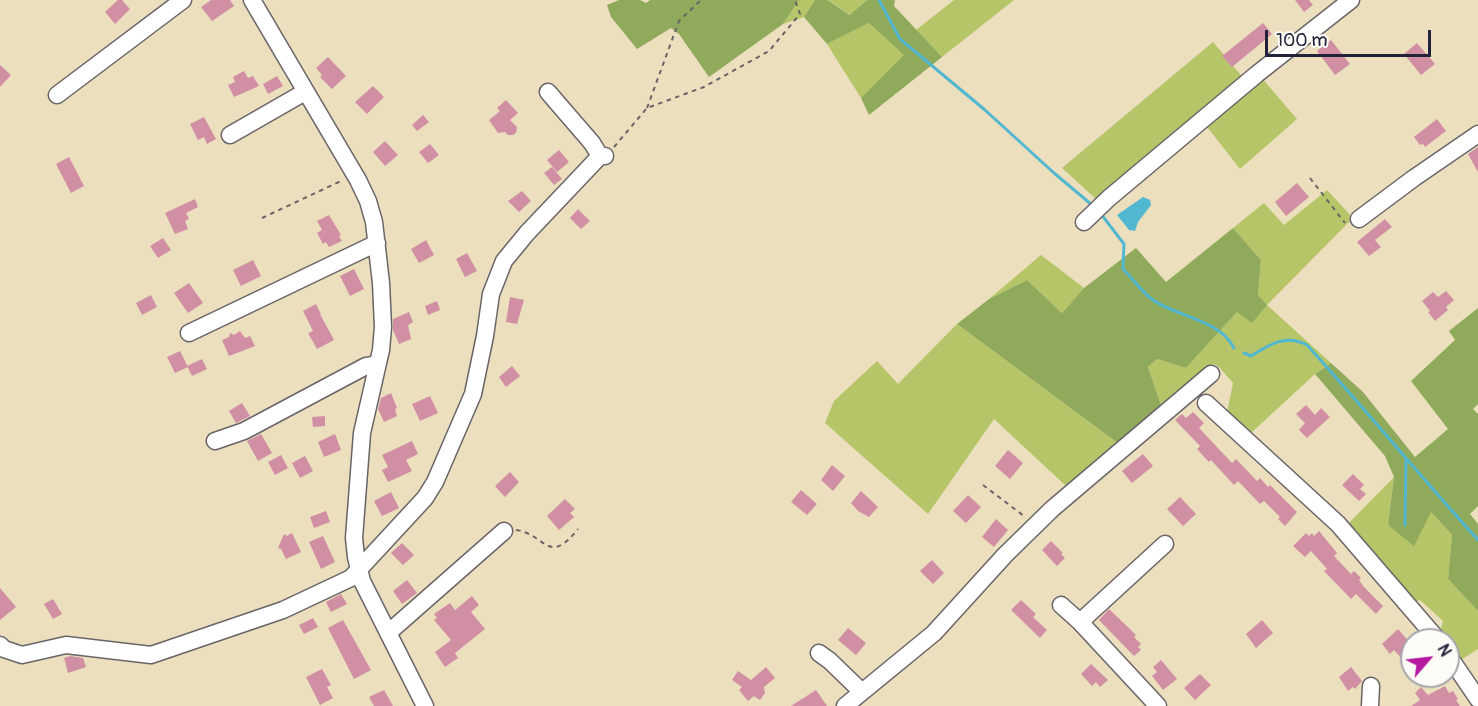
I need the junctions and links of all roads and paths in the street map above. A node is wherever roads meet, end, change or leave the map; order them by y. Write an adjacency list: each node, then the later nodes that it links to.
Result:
1 (183, 0): 10 (street)
2 (252, 0): 8 (street)
3 (701, 0): 11 (path)
4 (795, 0): 11 (path)
5 (1338, 0): 7 (street)
6 (1351, 0): 18 (street)
7 (1244, 76)
8 (305, 92): 13 (street); 15 (street)
9 (548, 92): 14 (street)
10 (57, 95)
11 (647, 108): 14 (path)
12 (1478, 134): 19 (street)
13 (230, 135)
14 (603, 156): 31 (street)
15 (355, 175): 17 (path); 20 (street)
16 (1310, 178): 19 (path)
17 (262, 218)
18 (1084, 222)
19 (1354, 224)
20 (377, 243): 21 (street); 22 (street)
21 (189, 333)
22 (377, 364): 25 (street); 31 (street)
23 (1211, 374): 27 (street)
24 (1206, 403): 34 (street)
25 (215, 441)
26 (983, 485): 27 (path)
27 (1035, 525): 40 (street)
28 (578, 529): 29 (path)
29 (504, 531): 35 (street)
30 (1165, 544): 33 (street)
31 (358, 568): 35 (street); 36 (street)
32 (1061, 604): 33 (street)
33 (1080, 622): 44 (street)
34 (1428, 628)
35 (388, 633): 42 (street)
36 (0, 645)
37 (819, 653): 40 (street)
38 (1460, 673): 41 (street)
39 (1371, 686): 45 (street)
40 (862, 692): 43 (street)
41 (1478, 699)
42 (426, 706)
43 (845, 706)
44 (1158, 706)
45 (1370, 706)

